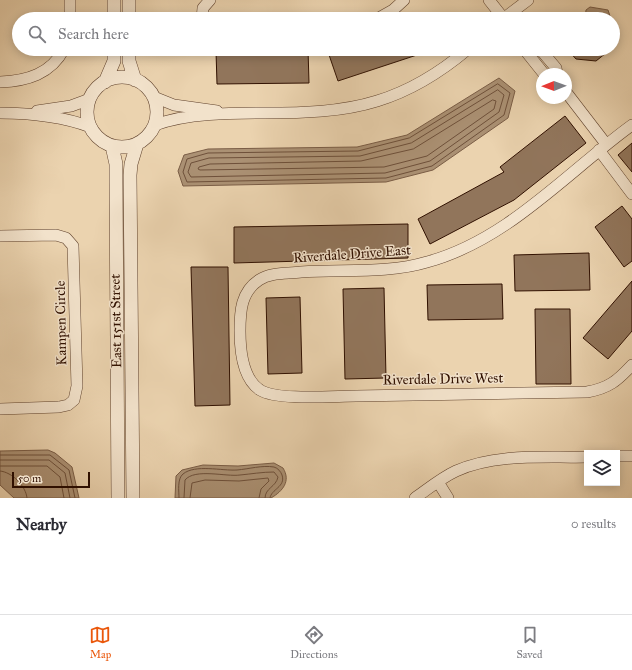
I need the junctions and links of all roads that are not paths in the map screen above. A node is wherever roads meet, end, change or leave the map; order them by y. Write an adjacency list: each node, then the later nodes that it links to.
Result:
1 (70, 0): 8 (street)
2 (114, 0): 9 (street)
3 (129, 0): 10 (street)
4 (210, 0): 11 (street)
5 (404, 0): 12 (street)
6 (489, 0): 13 (street)
7 (528, 0): 14 (street)
8 (70, 12)
9 (114, 12)
10 (129, 12)
11 (203, 12)
12 (390, 12)
13 (498, 12)
14 (513, 12)
15 (59, 56): 24 (street)
16 (114, 56): 25 (street)
17 (129, 56): 23 (street)
18 (460, 56): 31 (street)
19 (530, 56): 21 (street)
20 (546, 56): 22 (street)
21 (539, 68)
22 (556, 68)
23 (135, 80): 25 (street); 26 (street)
24 (0, 82)
25 (105, 82): 27 (street)
26 (154, 98): 31 (street); 32 (street)
27 (90, 99): 30 (street); 34 (street)
28 (572, 101): 37 (street)
29 (0, 113): 30 (street)
30 (20, 113): 34 (street)
31 (227, 113): 32 (street)
32 (155, 125): 35 (street)
33 (632, 125): 37 (street, Riverdale Drive East)
34 (90, 128): 36 (street)
35 (137, 144): 36 (street); 48 (street, East 151st Street)
36 (112, 146): 47 (street, East 151st Street)
37 (602, 147): 38 (street); 41 (street, Riverdale Drive East)
38 (632, 194)
39 (0, 236): 42 (street, Kampen Circle)
40 (632, 365): 41 (street, Riverdale Drive West)
41 (284, 396)
42 (0, 408)
43 (620, 456): 44 (street)
44 (632, 456)
45 (584, 457): 46 (street)
46 (438, 482): 49 (street); 50 (street)
47 (118, 498)
48 (133, 498)
49 (415, 498)
50 (448, 498)

